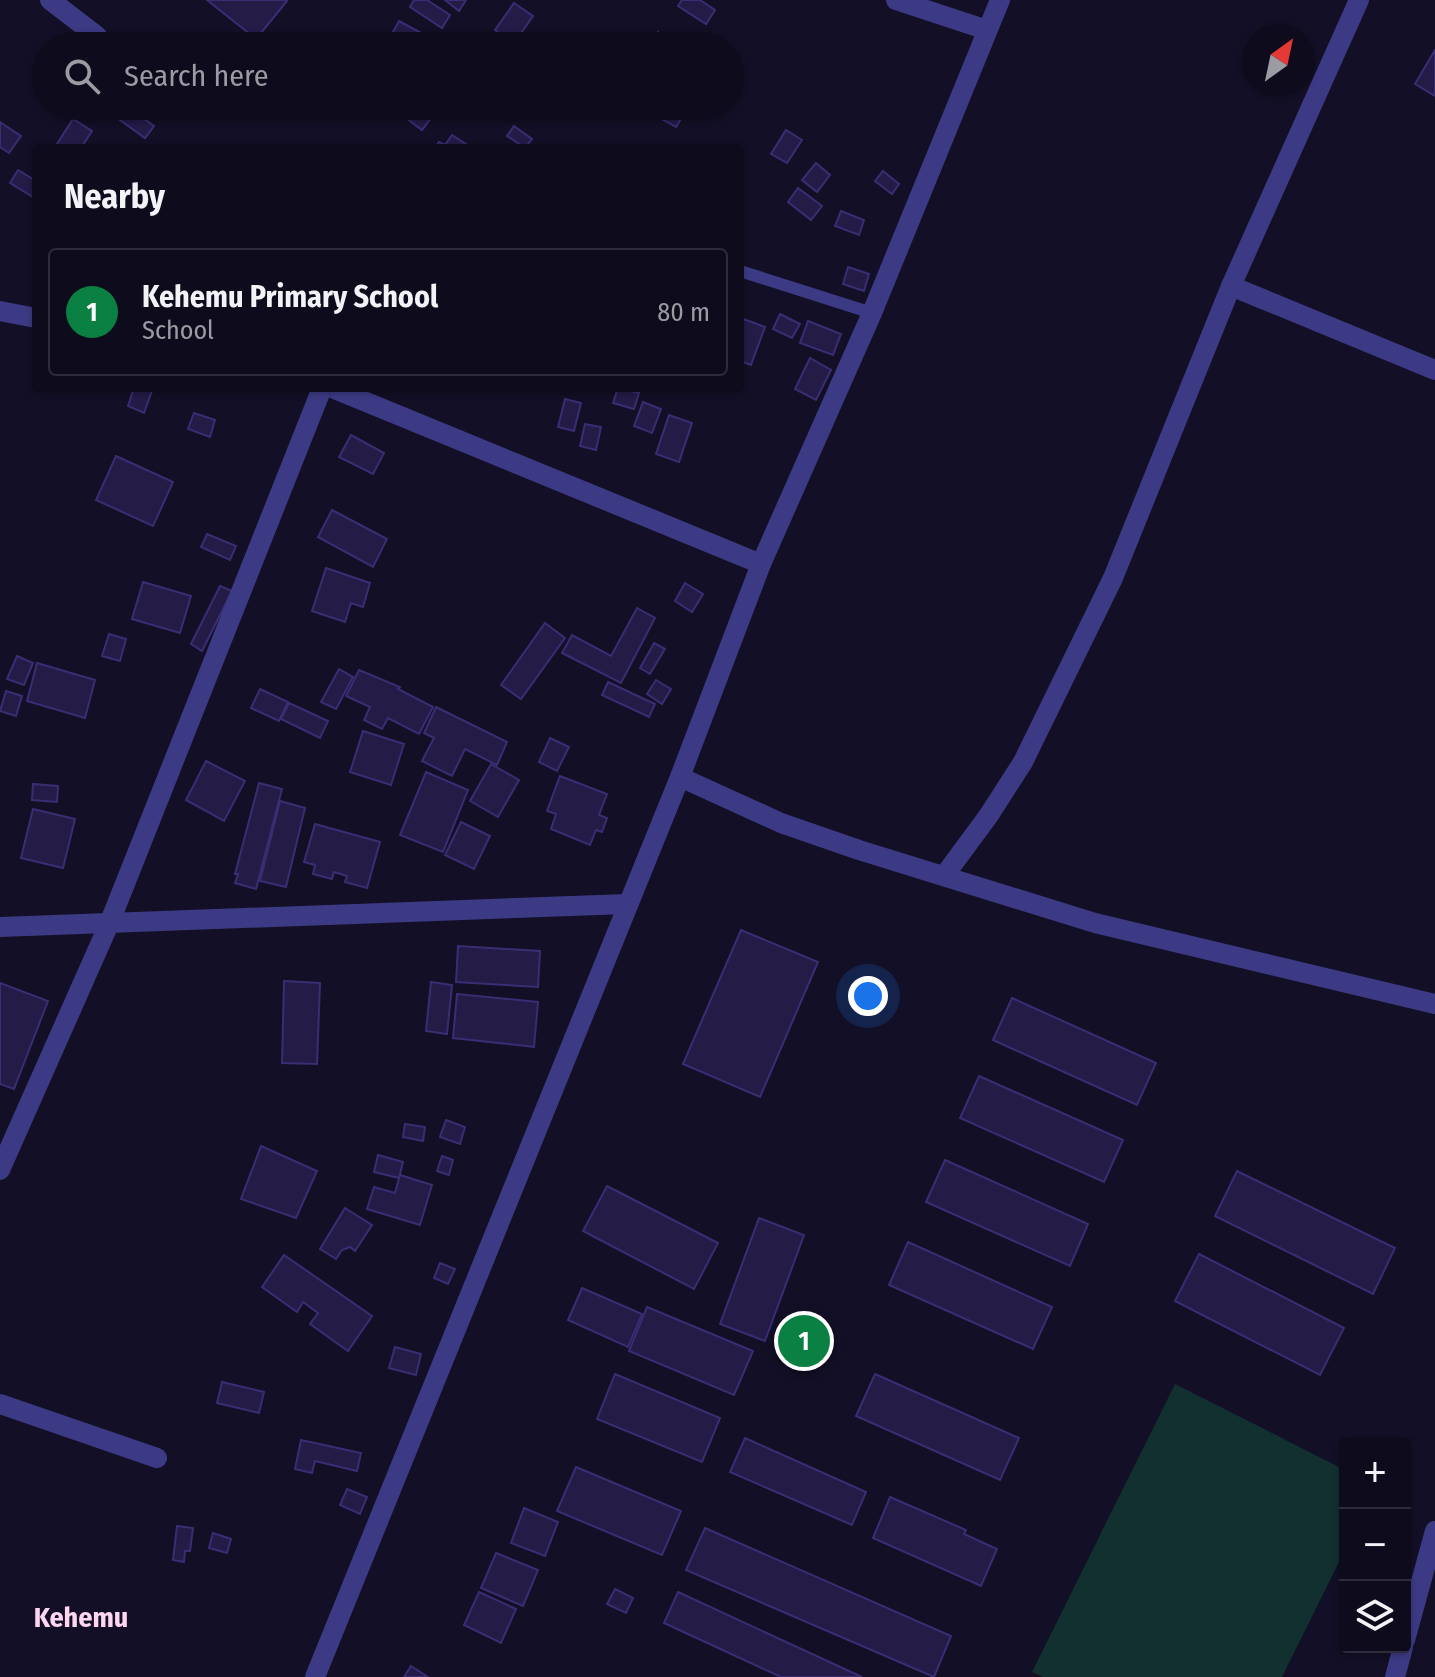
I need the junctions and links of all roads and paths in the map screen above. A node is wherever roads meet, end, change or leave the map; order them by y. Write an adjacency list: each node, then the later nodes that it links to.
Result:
1 (50, 0): 6 (street)
2 (896, 0): 5 (street)
3 (1000, 0): 5 (street)
4 (1359, 0): 8 (street)
5 (987, 30): 10 (street)
6 (92, 32)
7 (744, 272): 10 (lane)
8 (1231, 286): 12 (street); 17 (street)
9 (0, 311): 11 (street)
10 (872, 313): 15 (street)
11 (32, 317)
12 (1435, 370)
13 (320, 392): 19 (street)
14 (342, 392): 15 (street)
15 (761, 564): 16 (street)
16 (680, 777): 17 (street); 18 (street)
17 (944, 876): 21 (street)
18 (627, 904): 19 (street); 28 (street)
19 (109, 924): 20 (street); 22 (street)
20 (0, 927)
21 (1435, 1004)
22 (0, 1170)
23 (0, 1404): 24 (street)
24 (157, 1458)
25 (1435, 1531): 26 (street)
26 (1411, 1618)
27 (1401, 1653): 29 (street)
28 (315, 1677)
29 (1395, 1677)

